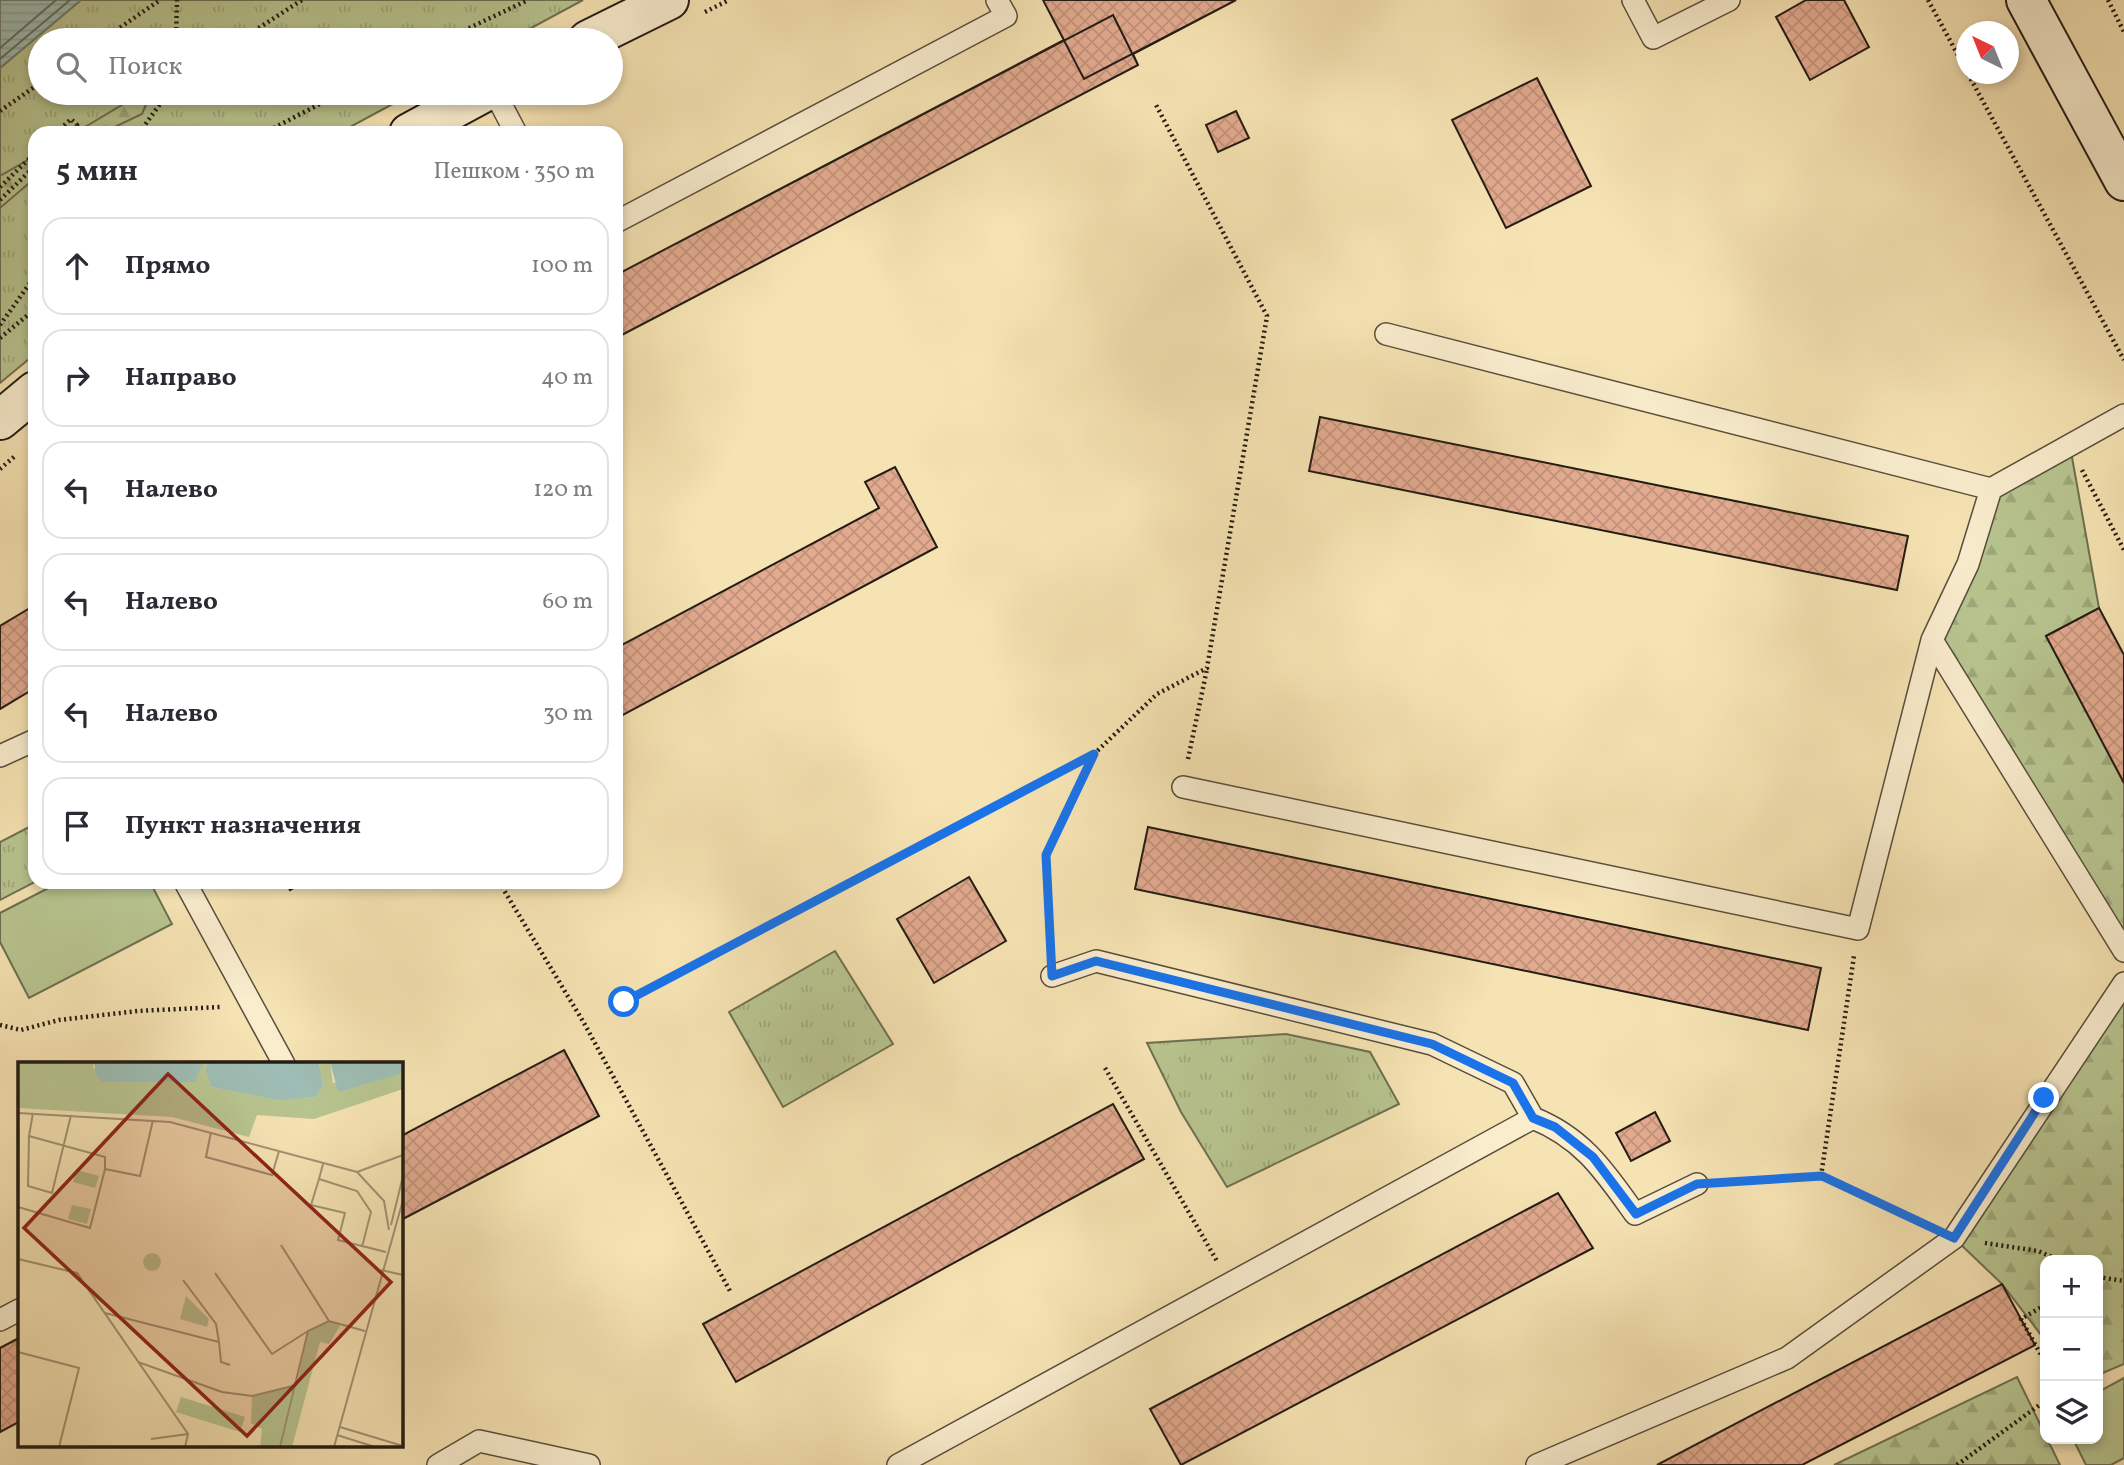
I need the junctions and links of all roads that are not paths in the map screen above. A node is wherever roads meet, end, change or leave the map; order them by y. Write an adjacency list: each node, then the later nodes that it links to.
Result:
1 (669, 0): 6 (street)
2 (998, 0): 12 (lane)
3 (1633, 0): 4 (lane)
4 (1729, 0)
5 (2026, 0): 11 (street)
6 (612, 28)
7 (461, 105): 9 (street)
8 (501, 105): 10 (lane)
9 (423, 126)
10 (512, 126)
11 (2124, 181)
12 (623, 218)
13 (1386, 334): 17 (lane)
14 (28, 397): 16 (street)
15 (2124, 415): 17 (lane)
16 (0, 420)
17 (1991, 489): 18 (lane)
18 (1932, 640): 21 (lane); 23 (lane)
19 (28, 743): 20 (lane)
20 (0, 756)
21 (1183, 787)
22 (189, 889): 26 (lane)
23 (2124, 951)
24 (1052, 976): 27 (lane)
25 (2124, 983): 34 (lane)
26 (283, 1062)
27 (1533, 1118): 28 (lane); 33 (lane)
28 (1697, 1184)
29 (18, 1311): 30 (lane)
30 (0, 1320)
31 (438, 1465): 32 (lane)
32 (589, 1465)
33 (898, 1465)
34 (1536, 1465)

